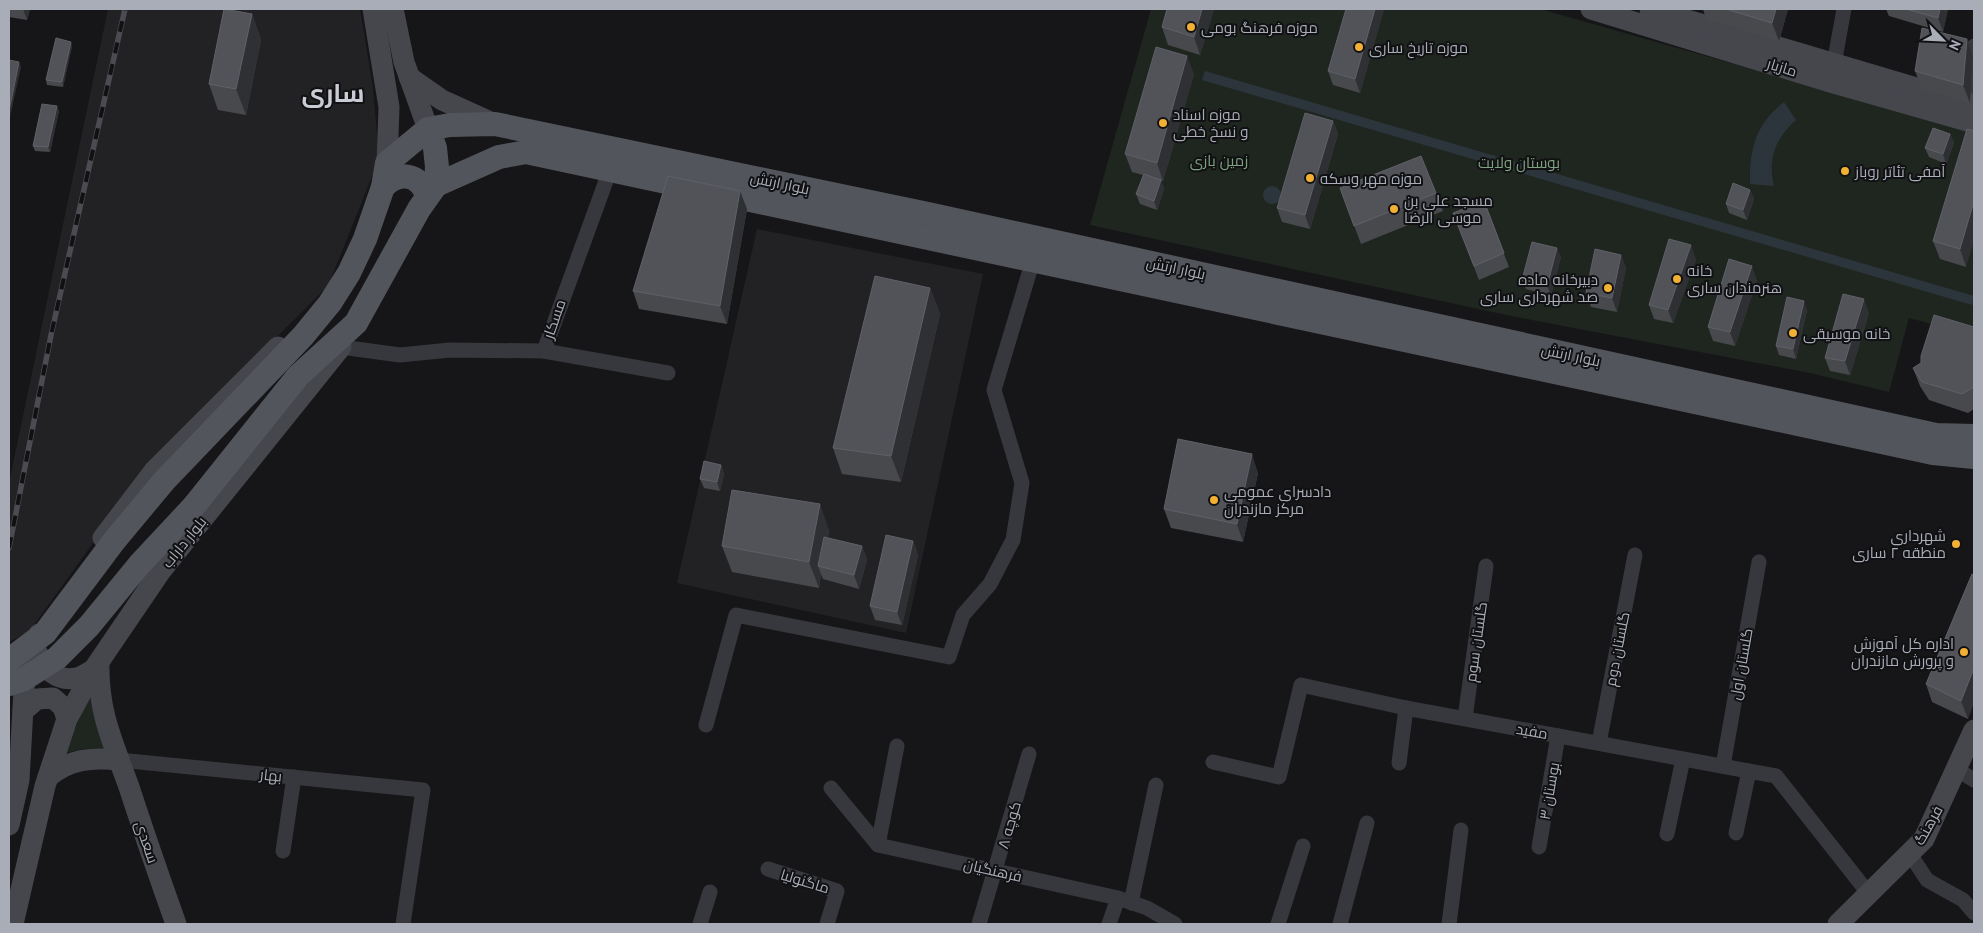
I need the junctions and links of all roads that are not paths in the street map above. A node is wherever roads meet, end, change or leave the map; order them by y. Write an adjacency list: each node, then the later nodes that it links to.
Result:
1 (372, 9): 13 (main road)
2 (393, 9): 9 (main road)
3 (1591, 9): 10 (main road, مازیار)
4 (1650, 9): 6 (main road, مازیار)
5 (1844, 9): 8 (street)
6 (1696, 15): 8 (main road, مازیار)
7 (1974, 46): 10 (street)
8 (1834, 64): 10 (main road, مازیار)
9 (409, 77): 11 (main road); 12 (main road)
10 (1973, 110)
11 (495, 124): 12 (main road, بلوار ارتش); 17 (main road, بلوار ارتش)
12 (428, 129): 13 (main road, بلوار ارتش); 16 (main road)
13 (388, 164): 15 (main road)
14 (610, 170): 16 (main road, بلوار ارتش); 17 (main road, بلوار ارتش); 22 (street, مسکار)
15 (383, 187): 16 (main road); 19 (main road)
16 (432, 190): 20 (main road, بلوار داراب)
17 (928, 226): 18 (main road, بلوار ارتش)
18 (1036, 249): 24 (main road, بلوار ارتش); 38 (street)
19 (330, 303): 30 (main road); 31 (main road)
20 (356, 324): 21 (main road, بلوار داراب); 33 (main road)
21 (341, 347): 22 (street); 32 (main road, بلوار داراب)
22 (544, 351): 23 (street, مسکار)
23 (668, 374)
24 (1657, 384): 25 (main road, بلوار ارتش); 26 (main road, بلوار ارتش)
25 (1974, 436)
26 (1974, 457)
27 (1635, 555): 41 (street, گلستان دوم)
28 (1759, 562): 48 (street, گلستان اول)
29 (1486, 566): 36 (street, گلستان سوم)
30 (34, 645): 32 (main road); 35 (main road)
31 (9, 660)
32 (96, 666): 37 (main road, بلوار داراب); 45 (main road, سعدی)
33 (9, 684)
34 (1406, 708): 36 (street, مفید); 46 (street, مفید); 47 (street)
35 (23, 711): 37 (main road); 56 (main road)
36 (1465, 718): 40 (street, مفید)
37 (67, 719): 51 (main road, بلوار داراب)
38 (706, 725)
39 (1974, 730): 50 (main road, فرهنگ)
40 (1558, 736): 41 (street, مفید); 62 (street, بوستان ۳)
41 (1599, 743): 44 (street, مفید)
42 (897, 746): 60 (street)
43 (1029, 754): 66 (street, کوچه ۸)
44 (1684, 759): 48 (street, مفید); 59 (street)
45 (120, 760): 51 (main road); 52 (street, بهار); 72 (main road, سعدی)
46 (1212, 762)
47 (1399, 762)
48 (1723, 766): 49 (street, مفید)
49 (1749, 771): 58 (street); 68 (street, مفید)
50 (1965, 774): 64 (main road, فرهنگ)
51 (48, 777): 71 (main road, بلوار داراب)
52 (294, 777): 63 (street); 73 (street, بهار)
53 (1156, 785): 69 (street)
54 (831, 788): 60 (street)
55 (1367, 824): 80 (street)
56 (9, 825)
57 (1461, 830): 81 (street)
58 (1736, 833)
59 (1667, 834)
60 (878, 845): 66 (street, فرهنگیان)
61 (1303, 846): 79 (street)
62 (1539, 847)
63 (283, 851)
64 (1910, 854): 68 (main road, فرهنگ); 70 (street)
65 (768, 869): 75 (street, ماگنولیا)
66 (996, 871): 69 (street, فرهنگیان); 76 (street, کوچه ۸)
67 (710, 892): 74 (street)
68 (1869, 894): 82 (main road, فرهنگ)
69 (1124, 900): 77 (street); 78 (street, فرهنگیان)
70 (1974, 913)
71 (13, 924)
72 (176, 924)
73 (403, 924)
74 (700, 924)
75 (827, 924)
76 (979, 924)
77 (1109, 924)
78 (1175, 924)
79 (1278, 924)
80 (1340, 924)
81 (1449, 924)
82 (1838, 924)

